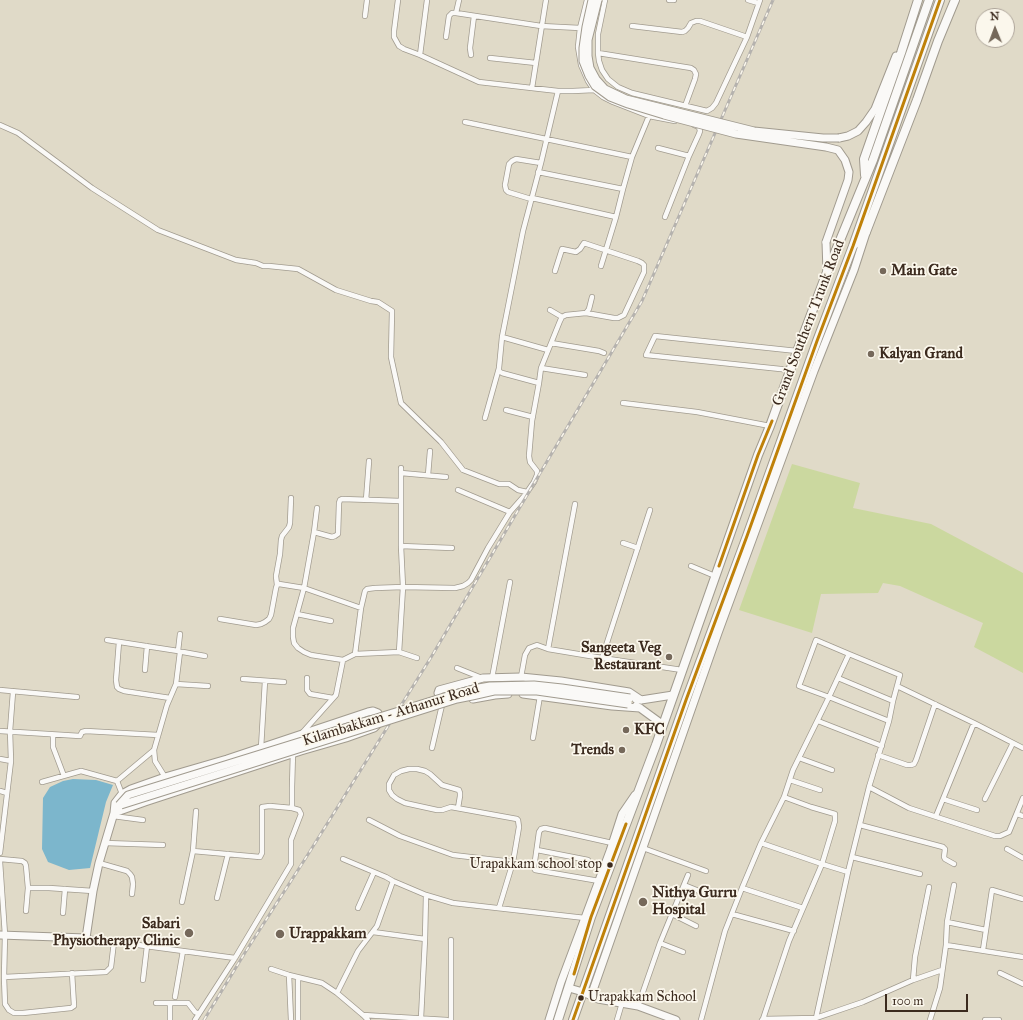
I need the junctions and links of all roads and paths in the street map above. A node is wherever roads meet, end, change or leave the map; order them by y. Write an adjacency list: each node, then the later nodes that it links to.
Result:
1 (367, 0): 19 (street)
2 (398, 0): 28 (street)
3 (427, 0): 28 (street)
4 (459, 0): 18 (street)
5 (546, 0): 21 (street)
6 (587, 0): 23 (street)
7 (592, 0): 57 (street, bridge)
8 (598, 0): 26 (street, bridge)
9 (605, 0): 27 (street)
10 (669, 0): 11 (street)
11 (674, 0)
12 (748, 0): 17 (street)
13 (918, 0): 26 (highway)
14 (929, 0): 47 (highway, Grand Southern Trunk Road)
15 (940, 0): 53 (highway, Grand Southern Trunk Road)
16 (955, 0): 52 (highway)
17 (759, 2): 25 (street)
18 (456, 13): 20 (street); 24 (street)
19 (365, 16)
20 (474, 16): 21 (street); 29 (street)
21 (541, 26): 23 (street); 31 (street)
22 (632, 26): 25 (street)
23 (580, 28): 33 (street)
24 (446, 37)
25 (747, 37): 36 (street)
26 (906, 37): 47 (highway)
27 (598, 53): 35 (street); 35 (street)
28 (420, 55): 32 (street)
29 (471, 55)
30 (490, 58): 31 (street)
31 (536, 63): 32 (street)
32 (532, 88): 34 (street)
33 (594, 90): 34 (street); 37 (street)
34 (558, 91): 41 (street)
35 (684, 106): 36 (street)
36 (710, 110): 40 (street)
37 (649, 116): 40 (street); 44 (street)
38 (465, 122): 41 (street)
39 (0, 125): 82 (street)
40 (700, 129): 43 (street)
41 (546, 139): 44 (street); 45 (street)
42 (658, 148): 43 (street)
43 (689, 156): 51 (street)
44 (632, 157): 48 (street)
45 (541, 163): 46 (street); 49 (street)
46 (538, 172): 48 (street); 49 (street)
47 (866, 178): 57 (highway, Grand Southern Trunk Road)
48 (623, 189): 50 (street)
49 (532, 198): 50 (street); 62 (street)
50 (616, 217): 54 (street)
51 (665, 217)
52 (866, 232): 53 (highway); 198 (street)
53 (853, 246): 272 (highway, Grand Southern Trunk Road)
54 (606, 250): 55 (street); 56 (street); 60 (street)
55 (601, 266)
56 (555, 271)
57 (827, 272): 65 (highway, Grand Southern Trunk Road)
58 (592, 297): 60 (street)
59 (550, 310): 61 (street)
60 (586, 313): 61 (street)
61 (562, 317): 63 (street)
62 (502, 337): 64 (street); 67 (street)
63 (551, 343): 64 (street); 66 (street)
64 (548, 350): 68 (street)
65 (797, 351): 69 (highway, Grand Southern Trunk Road); 69 (street)
66 (604, 353)
67 (499, 368): 71 (street); 75 (street)
68 (541, 368): 70 (street); 71 (street)
69 (790, 370): 76 (highway, Grand Southern Trunk Road)
70 (585, 375)
71 (539, 383): 74 (street)
72 (622, 403): 76 (street)
73 (506, 410): 74 (street)
74 (533, 417): 82 (street)
75 (485, 418)
76 (770, 426): 96 (highway, Grand Southern Trunk Road)
77 (430, 451): 79 (street)
78 (369, 460): 84 (street)
79 (428, 475): 80 (street); 85 (street)
80 (446, 477)
81 (458, 490): 89 (street)
82 (527, 492): 89 (street)
83 (291, 498): 98 (street)
84 (366, 500): 85 (street); 90 (street)
85 (402, 501): 92 (street)
86 (575, 504): 109 (street)
87 (317, 508): 90 (street)
88 (650, 510): 94 (street)
89 (510, 512): 99 (street)
90 (314, 532): 100 (street)
91 (623, 543): 94 (street)
92 (401, 546): 93 (street); 99 (street)
93 (452, 548)
94 (638, 548): 116 (street)
95 (691, 566): 96 (street)
96 (715, 576): 120 (highway, Grand Southern Trunk Road)
97 (510, 582): 124 (street)
98 (277, 585): 100 (street); 103 (street)
99 (403, 587): 101 (street); 111 (street)
100 (304, 588): 101 (street); 102 (street)
101 (361, 608): 112 (street)
102 (297, 614): 104 (street); 117 (street)
103 (220, 620)
104 (331, 621)
105 (180, 634): 110 (street)
106 (107, 640): 107 (street)
107 (119, 642): 108 (street); 138 (street)
108 (147, 646): 110 (street); 119 (street)
109 (548, 648): 116 (street); 121 (street)
110 (179, 651): 114 (street); 129 (street)
111 (399, 652): 112 (street); 115 (street)
112 (356, 654): 117 (street)
113 (849, 654): 125 (street); 131 (street); 137 (street)
114 (205, 656)
115 (418, 658)
116 (602, 658): 120 (street)
117 (343, 660): 139 (street)
118 (457, 668): 123 (street)
119 (145, 670)
120 (682, 670): 134 (highway, Grand Southern Trunk Road)
121 (521, 677): 124 (street); 140 (street)
122 (308, 678): 139 (street)
123 (483, 678): 124 (street); 144 (street)
124 (492, 678)
125 (838, 678): 137 (street); 142 (street)
126 (243, 679): 127 (street)
127 (265, 680): 128 (street); 158 (street)
128 (284, 682)
129 (176, 684): 130 (street); 138 (street)
130 (208, 686)
131 (898, 686): 142 (street); 143 (street)
132 (0, 690): 133 (street)
133 (13, 692): 136 (street); 151 (street)
134 (673, 695): 140 (street, Kilambakkam - Athanur Road); 149 (highway, Grand Southern Trunk Road)
135 (540, 696): 144 (street); 145 (street); 155 (street)
136 (77, 697)
137 (829, 697): 146 (street); 147 (street)
138 (170, 698): 154 (street)
139 (333, 698): 153 (street)
140 (641, 700): 141 (street, Kilambakkam - Athanur Road)
141 (629, 701): 145 (street, Kilambakkam - Athanur Road); 188 (street, Kilambakkam - Athanur Road, bridge)
142 (893, 701): 147 (street)
143 (935, 704): 148 (street); 163 (street)
144 (442, 705): 159 (street)
145 (640, 708): 149 (street, Kilambakkam - Athanur Road)
146 (818, 721): 157 (street); 164 (street)
147 (889, 721): 157 (street)
148 (974, 723): 156 (street); 181 (street)
149 (662, 724): 174 (highway, Grand Southern Trunk Road)
150 (0, 731): 151 (street)
151 (10, 731): 152 (street); 166 (street)
152 (53, 735): 154 (street); 168 (street)
153 (300, 735): 158 (street); 162 (street); 162 (street)
154 (158, 736): 161 (street)
155 (532, 738)
156 (1013, 743): 160 (street); 182 (street)
157 (882, 746): 163 (street)
158 (261, 748): 169 (street)
159 (432, 748)
160 (1023, 748)
161 (154, 750): 169 (street); 171 (street)
162 (293, 754): 183 (street); 188 (street)
163 (878, 755): 173 (street)
164 (799, 758): 167 (street); 170 (street)
165 (0, 759): 166 (street)
166 (11, 761): 177 (street)
167 (832, 770)
168 (64, 776): 171 (street); 172 (street)
169 (165, 777): 178 (street)
170 (790, 780): 175 (street); 179 (street)
171 (117, 781): 178 (street)
172 (42, 782)
173 (869, 787): 189 (street); 193 (street)
174 (639, 789): 195 (street); 270 (highway)
175 (820, 790)
176 (0, 792): 177 (street)
177 (7, 793): 202 (street)
178 (122, 794): 188 (street)
179 (784, 797): 196 (street); 212 (street)
180 (1023, 798): 187 (street)
181 (943, 799): 185 (street); 189 (street)
182 (985, 800)
183 (292, 808): 203 (street); 259 (street)
184 (458, 808): 184 (street); 210 (street)
185 (977, 810)
186 (196, 811): 201 (street)
187 (1017, 814): 189 (street); 190 (street)
188 (113, 815): 191 (street); 194 (street, Kilambakkam - Athanur Road)
189 (936, 816)
190 (1023, 816)
191 (143, 820)
192 (369, 820): 210 (street)
193 (860, 825): 204 (street); 213 (street)
194 (105, 843): 197 (street); 211 (street, Kilambakkam - Athanur Road)
195 (612, 843): 200 (street); 220 (street)
196 (761, 843): 212 (street); 225 (street)
197 (164, 845)
198 (644, 848): 214 (street); 272 (street)
199 (1007, 849): 205 (street)
200 (537, 850): 208 (street); 220 (street)
201 (193, 851): 203 (street); 233 (street)
202 (0, 852)
203 (228, 854): 231 (street)
204 (852, 857): 216 (street); 217 (street)
205 (1023, 858)
206 (0, 859): 224 (street)
207 (343, 860): 215 (street)
208 (588, 860)
209 (0, 862): 247 (street)
210 (513, 862): 235 (street)
211 (99, 863): 227 (street, Kilambakkam - Athanur Road); 228 (street)
212 (822, 864): 216 (street); 236 (street)
213 (954, 864)
214 (706, 871)
215 (374, 872): 219 (street); 234 (street)
216 (848, 872): 281 (street)
217 (920, 874)
218 (688, 875): 221 (street)
219 (393, 881): 229 (street); 246 (street)
220 (599, 881): 241 (street)
221 (684, 885): 230 (street); 239 (street)
222 (954, 885): 242 (street)
223 (929, 887): 268 (street)
224 (28, 888): 226 (street); 237 (street)
225 (742, 888): 236 (street); 240 (street)
226 (65, 889): 227 (street); 238 (street)
227 (93, 891): 248 (street, Kilambakkam - Athanur Road)
228 (132, 894)
229 (426, 895): 235 (street); 249 (street)
230 (709, 895)
231 (217, 898)
232 (1023, 899): 244 (street)
233 (182, 902)
234 (358, 908)
235 (499, 908): 241 (street)
236 (803, 908): 245 (street)
237 (26, 911)
238 (63, 913)
239 (672, 914): 243 (street); 252 (street)
240 (732, 914): 245 (street); 294 (street)
241 (585, 918): 289 (street)
242 (947, 922): 244 (street); 253 (street)
243 (696, 926)
244 (986, 930): 255 (street)
245 (794, 931): 295 (street)
246 (373, 932): 249 (street); 271 (street)
247 (2, 935): 248 (street); 264 (street)
248 (86, 938): 251 (street)
249 (425, 939): 280 (street)
250 (451, 940): 288 (street)
251 (114, 942): 254 (street); 262 (street)
252 (660, 943): 257 (street); 277 (street)
253 (946, 945): 255 (street); 261 (street)
254 (147, 946): 256 (street); 267 (street)
255 (983, 950): 258 (street)
256 (182, 951): 259 (street); 273 (street)
257 (683, 952)
258 (1023, 957)
259 (235, 958): 278 (street)
260 (271, 969): 265 (street)
261 (942, 970): 268 (street); 296 (street)
262 (72, 973): 264 (street); 264 (street)
263 (1000, 973): 269 (street)
264 (4, 976)
265 (289, 976): 266 (street); 284 (street)
266 (298, 978): 271 (street); 285 (street)
267 (143, 980)
268 (913, 980): 281 (street)
269 (1023, 984)
270 (569, 988): 272 (street); 290 (highway)
271 (337, 993): 279 (street)
272 (587, 994): 276 (street); 291 (highway, Grand Southern Trunk Road)
273 (175, 997)
274 (156, 1003): 275 (street)
275 (170, 1003): 278 (street); 282 (street)
276 (622, 1003): 277 (street); 292 (street)
277 (638, 1006): 293 (street)
278 (199, 1014): 283 (street)
279 (363, 1014): 280 (street); 286 (street)
280 (421, 1018): 287 (street)
281 (816, 1018): 295 (street)
282 (170, 1020)
283 (196, 1020)
284 (292, 1020)
285 (298, 1020)
286 (368, 1020)
287 (447, 1020)
288 (451, 1020)
289 (549, 1020)
290 (558, 1020)
291 (573, 1020)
292 (617, 1020)
293 (676, 1020)
294 (701, 1020)
295 (762, 1020)
296 (930, 1020)
297 (985, 1020): 298 (street)
298 (999, 1020)

